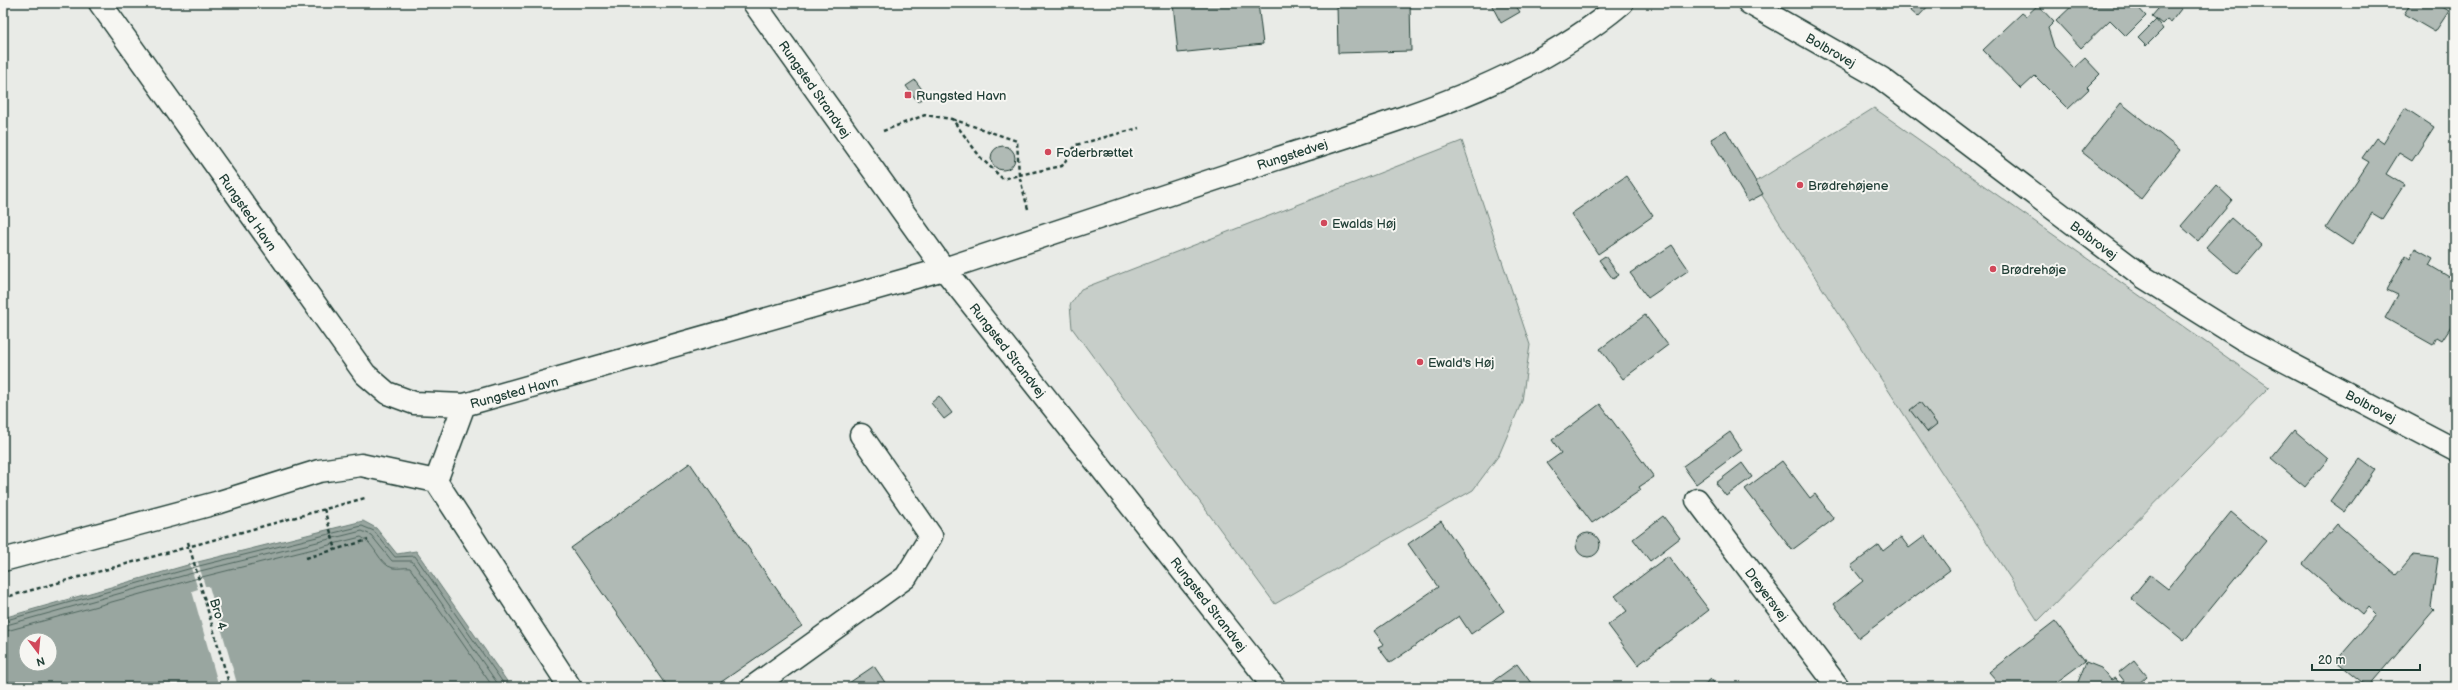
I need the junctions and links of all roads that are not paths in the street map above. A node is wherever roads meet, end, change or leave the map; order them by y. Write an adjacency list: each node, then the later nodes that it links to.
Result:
1 (100, 3): 6 (street, Rungsted Havn)
2 (754, 3): 5 (street, Rungsted Strandvej)
3 (1622, 3): 5 (street, Rungstedvej)
4 (1749, 3): 8 (street, Bolbrovej)
5 (944, 269): 6 (street, Rungsted Havn); 14 (street, Rungsted Strandvej)
6 (464, 406): 9 (street)
7 (861, 435): 13 (street)
8 (2455, 450)
9 (436, 481): 11 (street); 12 (street)
10 (1697, 500): 15 (street, Dreyersvej)
11 (3, 560)
12 (570, 687)
13 (753, 687)
14 (1274, 687)
15 (1838, 687)

